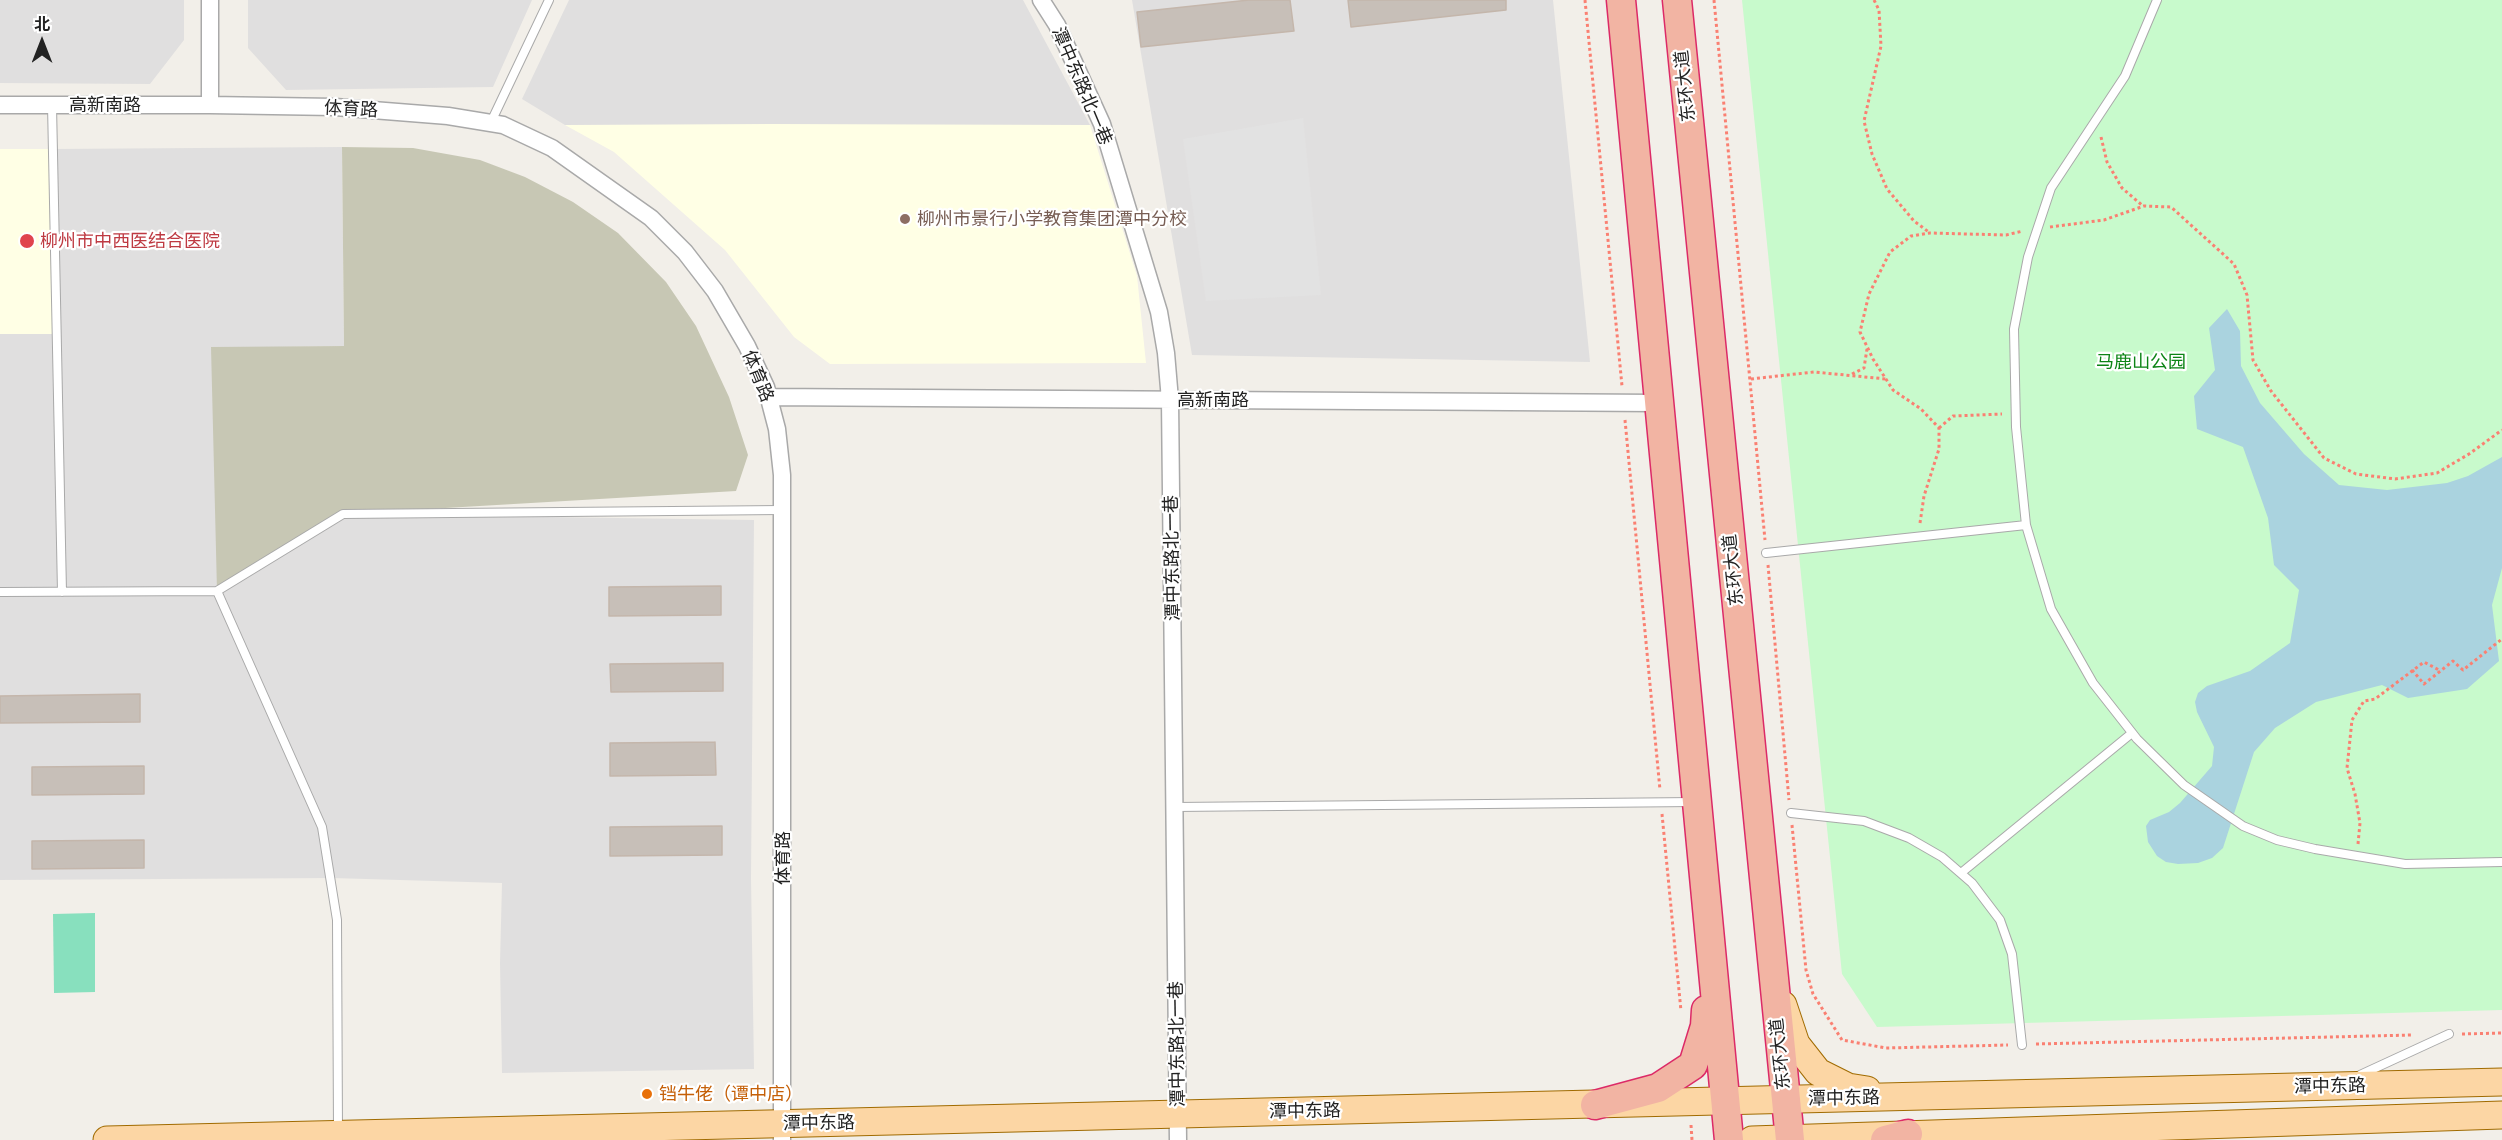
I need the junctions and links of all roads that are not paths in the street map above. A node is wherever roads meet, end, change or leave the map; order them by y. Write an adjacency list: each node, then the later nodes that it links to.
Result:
1 (210, 0): 9 (street)
2 (549, 0): 10 (lane)
3 (1041, 0): 12 (street, 潭中东路北一巷)
4 (1621, 0): 13 (highway)
5 (1677, 0): 27 (highway, 东环大道)
6 (2157, 0): 15 (lane)
7 (0, 105): 8 (street, 高新南路)
8 (52, 105): 9 (street, 高新南路); 19 (lane)
9 (210, 105): 10 (street, 体育路)
10 (491, 122): 11 (street, 体育路)
11 (768, 397): 12 (street, 高新南路); 14 (street, 体育路)
12 (1170, 400): 13 (street, 高新南路); 22 (street, 潭中东路北一巷)
13 (1657, 403): 21 (highway)
14 (782, 510): 17 (lane); 38 (street, 体育路)
15 (2026, 525): 16 (lane); 20 (lane)
16 (1766, 553)
17 (217, 591): 19 (lane); 39 (lane)
18 (0, 592): 19 (lane)
19 (62, 592)
20 (2132, 733): 24 (lane); 25 (lane)
21 (1696, 802): 22 (lane); 26 (highway)
22 (1175, 807): 37 (street, 潭中东路北一巷)
23 (1791, 813): 25 (lane)
24 (2502, 862)
25 (1961, 873): 29 (lane)
26 (1711, 963): 34 (highway); 35 (highway)
27 (1772, 971): 32 (main road); 33 (highway, 东环大道)
28 (2449, 1034): 31 (lane)
29 (2022, 1045)
30 (2502, 1082): 31 (main road, 潭中东路)
31 (2336, 1086): 32 (main road, 潭中东路)
32 (1909, 1097): 33 (main road, 潭中东路)
33 (1784, 1100): 34 (main road, 潭中东路); 41 (highway, 东环大道)
34 (1724, 1101): 35 (main road, 潭中东路); 43 (highway)
35 (1595, 1105): 37 (main road, 潭中东路)
36 (2502, 1115): 40 (main road, 潭中东路)
37 (1178, 1127): 38 (main road, 潭中东路)
38 (782, 1132): 39 (main road, 潭中东路)
39 (338, 1134): 42 (main road, 潭中东路)
40 (1897, 1137): 41 (main road, 潭中东路)
41 (1790, 1139): 44 (main road, 潭中东路)
42 (107, 1140)
43 (1729, 1140)
44 (1752, 1140)

